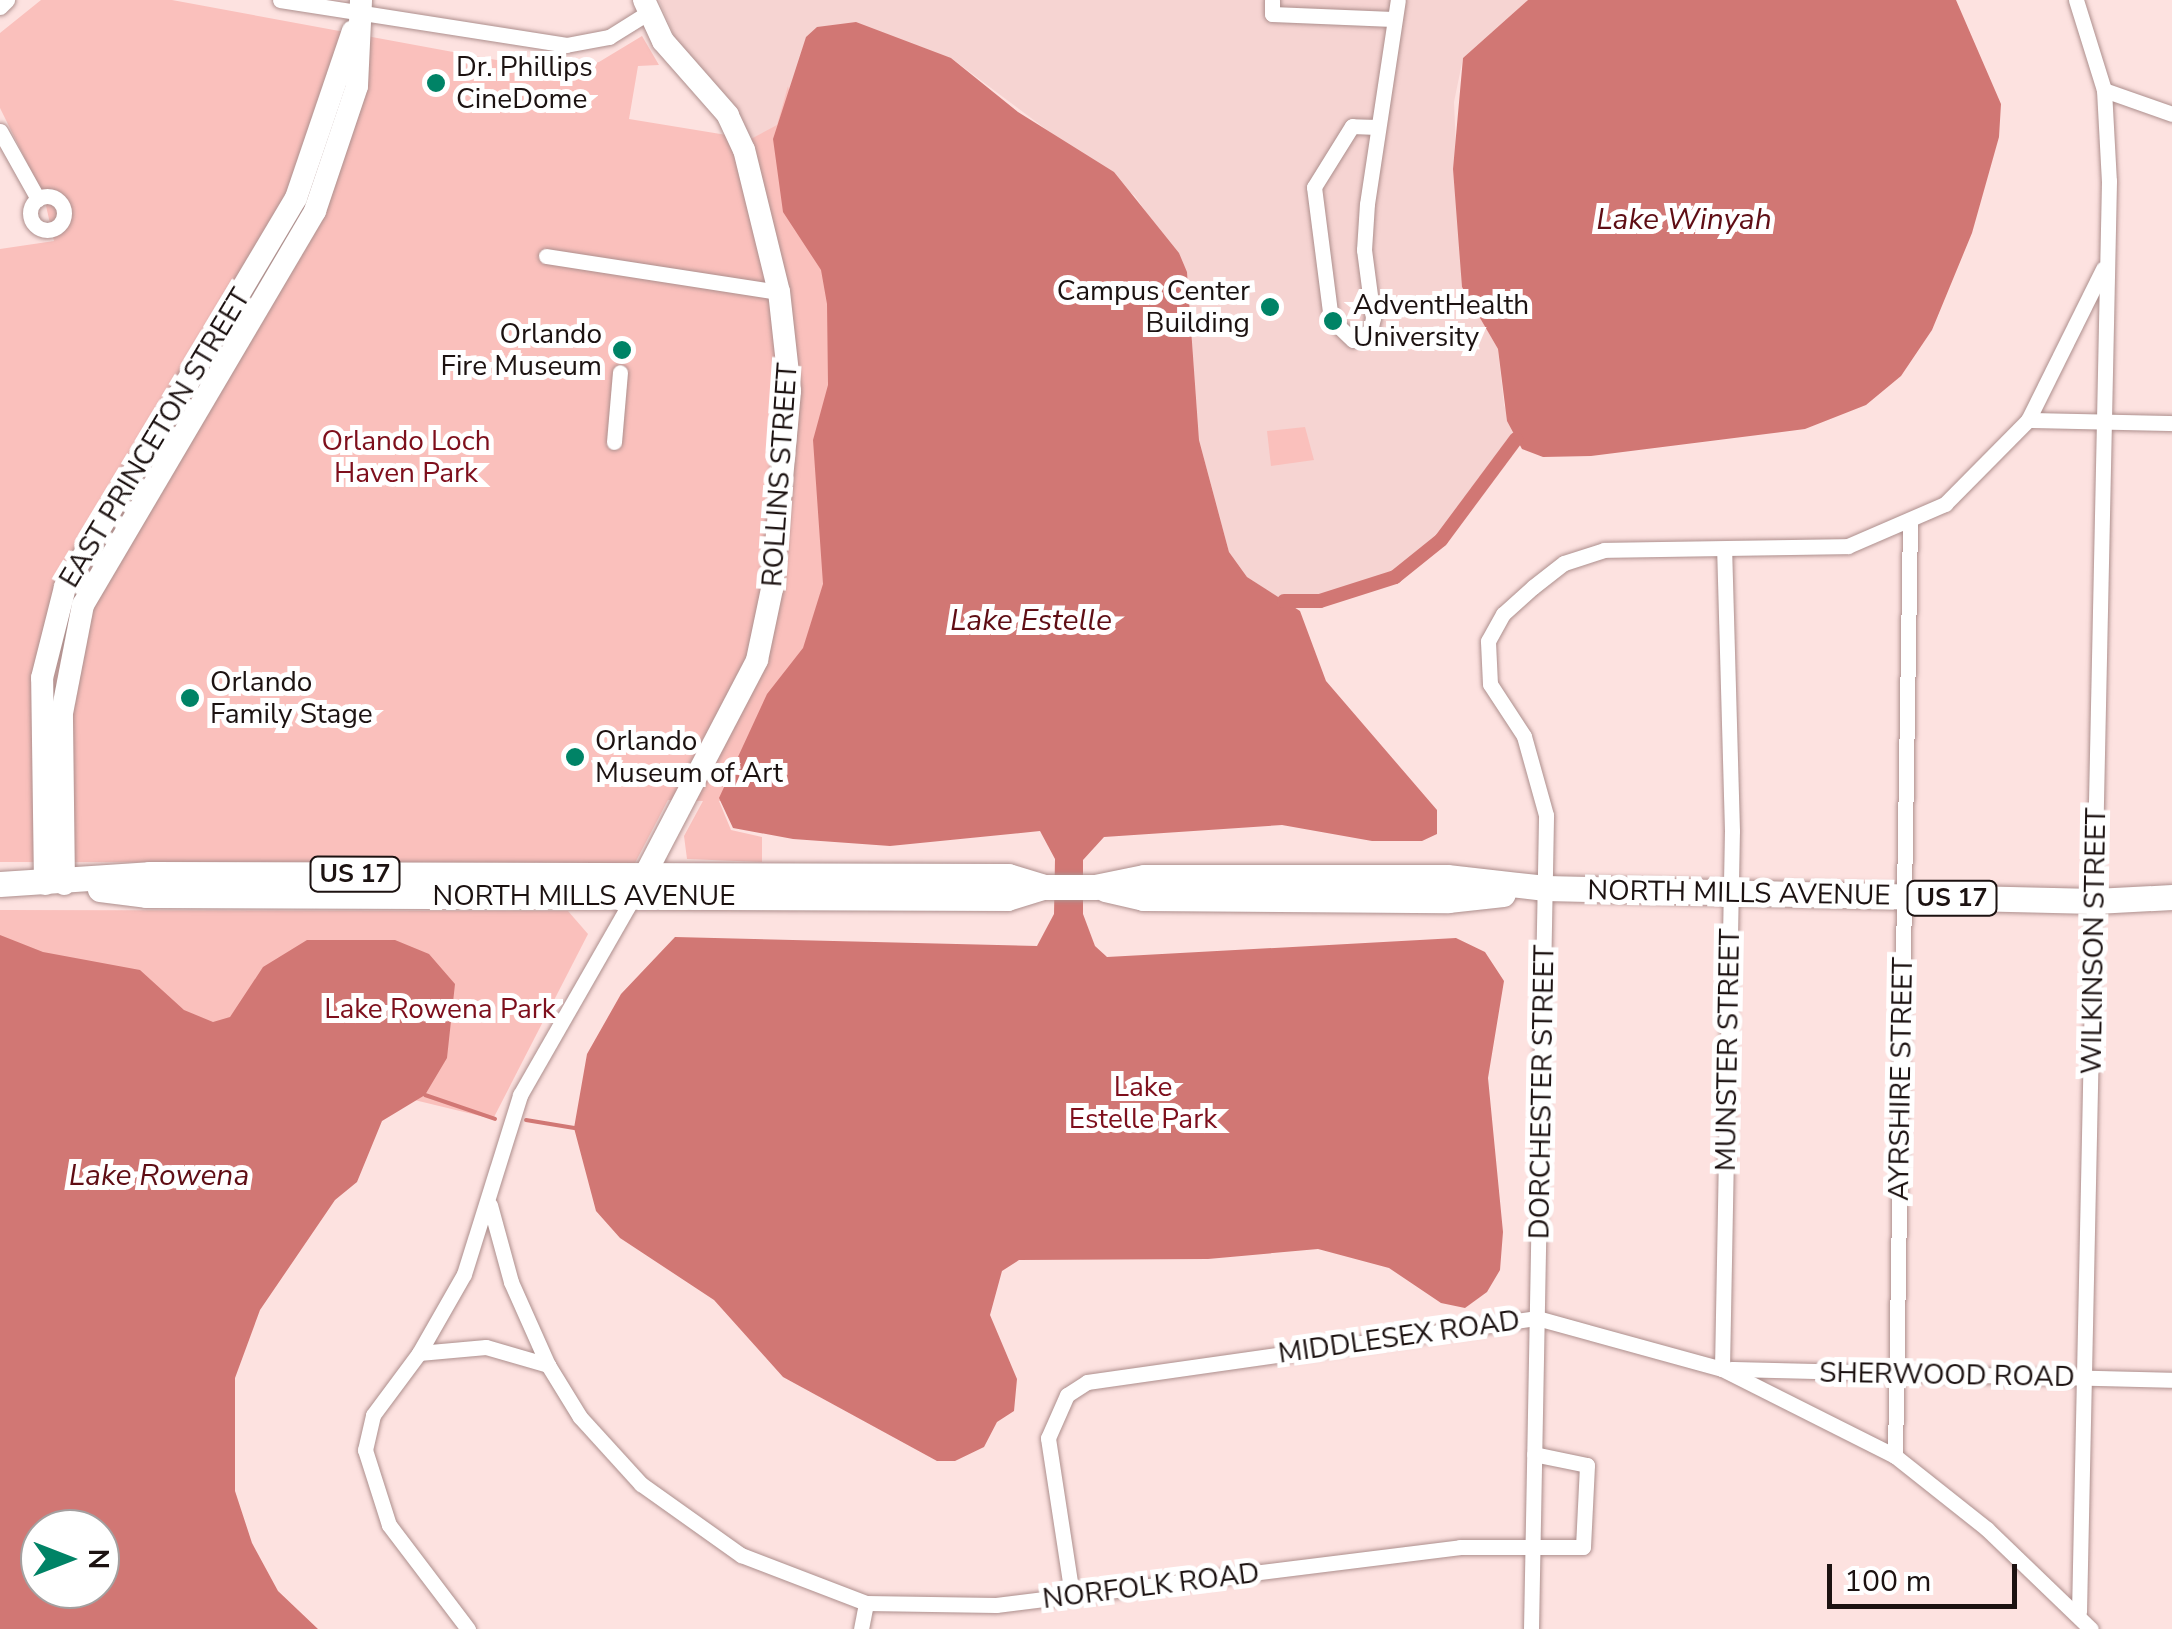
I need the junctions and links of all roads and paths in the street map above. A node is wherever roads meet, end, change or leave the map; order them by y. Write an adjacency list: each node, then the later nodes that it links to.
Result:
1 (7, 0): 6 (street)
2 (280, 0): 7 (street)
3 (1398, 0): 9 (street)
4 (2076, 0): 10 (street, WILKINSON STREET)
5 (646, 6): 7 (street); 17 (street, ROLLINS STREET)
6 (0, 7)
7 (360, 7): 26 (street, EAST PRINCETON STREET)
8 (1272, 7): 9 (street)
9 (1392, 18): 12 (street)
10 (2104, 90): 11 (street); 16 (street, WILKINSON STREET)
11 (2172, 114)
12 (1377, 127): 12 (street)
13 (0, 130): 14 (street)
14 (38, 198)
15 (546, 256): 17 (street)
16 (2104, 270): 19 (street, WILKINSON STREET); 20 (street, WILKINSON STREET)
17 (779, 292): 27 (street, ROLLINS STREET)
18 (620, 372): 22 (street)
19 (2028, 420): 20 (street); 23 (street, WILKINSON STREET)
20 (2105, 422): 21 (street); 32 (street, WILKINSON STREET)
21 (2172, 423)
22 (614, 442)
23 (1910, 522): 24 (street, WILKINSON STREET); 30 (street, AYRSHIRE STREET)
24 (1724, 550): 28 (street, DORCHESTER STREET); 29 (street, MUNSTER STREET)
25 (0, 884): 26 (main road, NORTH MILLS AVENUE / US 17)
26 (54, 884): 27 (main road, NORTH MILLS AVENUE / US 17)
27 (640, 885): 28 (main road, NORTH MILLS AVENUE / US 17); 33 (street)
28 (1545, 888): 29 (main road, NORTH MILLS AVENUE / US 17); 34 (street, DORCHESTER STREET)
29 (1731, 892): 30 (main road, NORTH MILLS AVENUE / US 17); 37 (street, MUNSTER STREET)
30 (1904, 897): 32 (main road, NORTH MILLS AVENUE / US 17); 38 (street, AYRSHIRE STREET)
31 (2172, 897): 32 (main road, NORTH MILLS AVENUE / US 17)
32 (2095, 902): 39 (street, WILKINSON STREET)
33 (490, 1205): 35 (street); 36 (street, NORFOLK ROAD)
34 (1537, 1318): 37 (street, MIDDLESEX ROAD); 41 (street, DORCHESTER STREET); 44 (street, MIDDLESEX ROAD)
35 (419, 1353): 36 (street); 47 (street)
36 (548, 1365): 45 (street, NORFOLK ROAD)
37 (1722, 1369): 38 (street, SHERWOOD ROAD); 42 (street, MIDDLESEX ROAD)
38 (1896, 1374): 39 (street, SHERWOOD ROAD); 42 (street, AYRSHIRE STREET)
39 (2084, 1378): 40 (street, SHERWOOD ROAD); 46 (street, WILKINSON STREET)
40 (2172, 1380)
41 (1534, 1454): 43 (street, DORCHESTER STREET); 43 (street, NORFOLK ROAD)
42 (1895, 1456): 46 (street, MIDDLESEX ROAD)
43 (1534, 1550): 44 (street, NORFOLK ROAD); 49 (street, DORCHESTER STREET)
44 (1072, 1595): 45 (street, NORFOLK ROAD)
45 (866, 1603): 48 (street)
46 (2079, 1612): 50 (street, MIDDLESEX ROAD)
47 (468, 1629)
48 (861, 1629)
49 (1532, 1629)
50 (2091, 1629)

